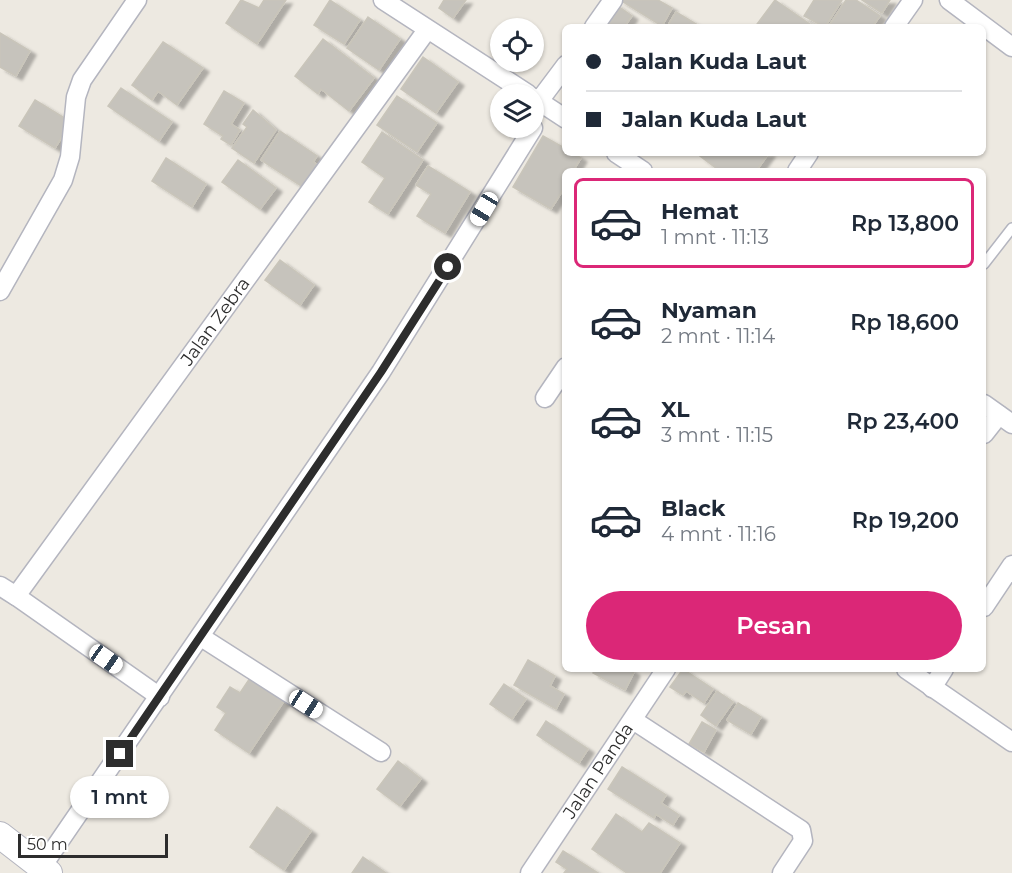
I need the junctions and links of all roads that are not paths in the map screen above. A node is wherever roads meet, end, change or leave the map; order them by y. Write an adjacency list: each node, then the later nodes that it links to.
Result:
1 (138, 0): 22 (street)
2 (382, 0): 10 (street)
3 (613, 0): 6 (street)
4 (913, 0): 7 (street)
5 (949, 0): 8 (street)
6 (596, 24)
7 (896, 24)
8 (981, 24)
9 (986, 28): 11 (street)
10 (427, 30): 13 (street); 29 (street, Jalan Zebra)
11 (1012, 47)
12 (562, 70): 14 (street)
13 (512, 84)
14 (544, 92)
15 (544, 105): 16 (street)
16 (562, 116)
17 (526, 138): 31 (street)
18 (620, 156): 19 (street)
19 (638, 168)
20 (1012, 228): 21 (lane)
21 (986, 261)
22 (0, 291)
23 (562, 373): 24 (street)
24 (544, 398)
25 (998, 414): 26 (street)
26 (986, 431)
27 (1012, 565): 30 (street)
28 (0, 586): 29 (street)
29 (16, 596): 36 (street)
30 (986, 604)
31 (201, 637): 36 (street); 39 (street)
32 (664, 672): 37 (street, Jalan Panda)
33 (910, 672): 35 (street)
34 (942, 672): 35 (street)
35 (932, 688): 38 (street)
36 (160, 697): 41 (street)
37 (633, 720): 42 (street, Jalan Panda); 43 (street)
38 (1012, 742)
39 (381, 752)
40 (0, 835): 41 (main road)
41 (45, 870)
42 (530, 873)
43 (782, 873)

